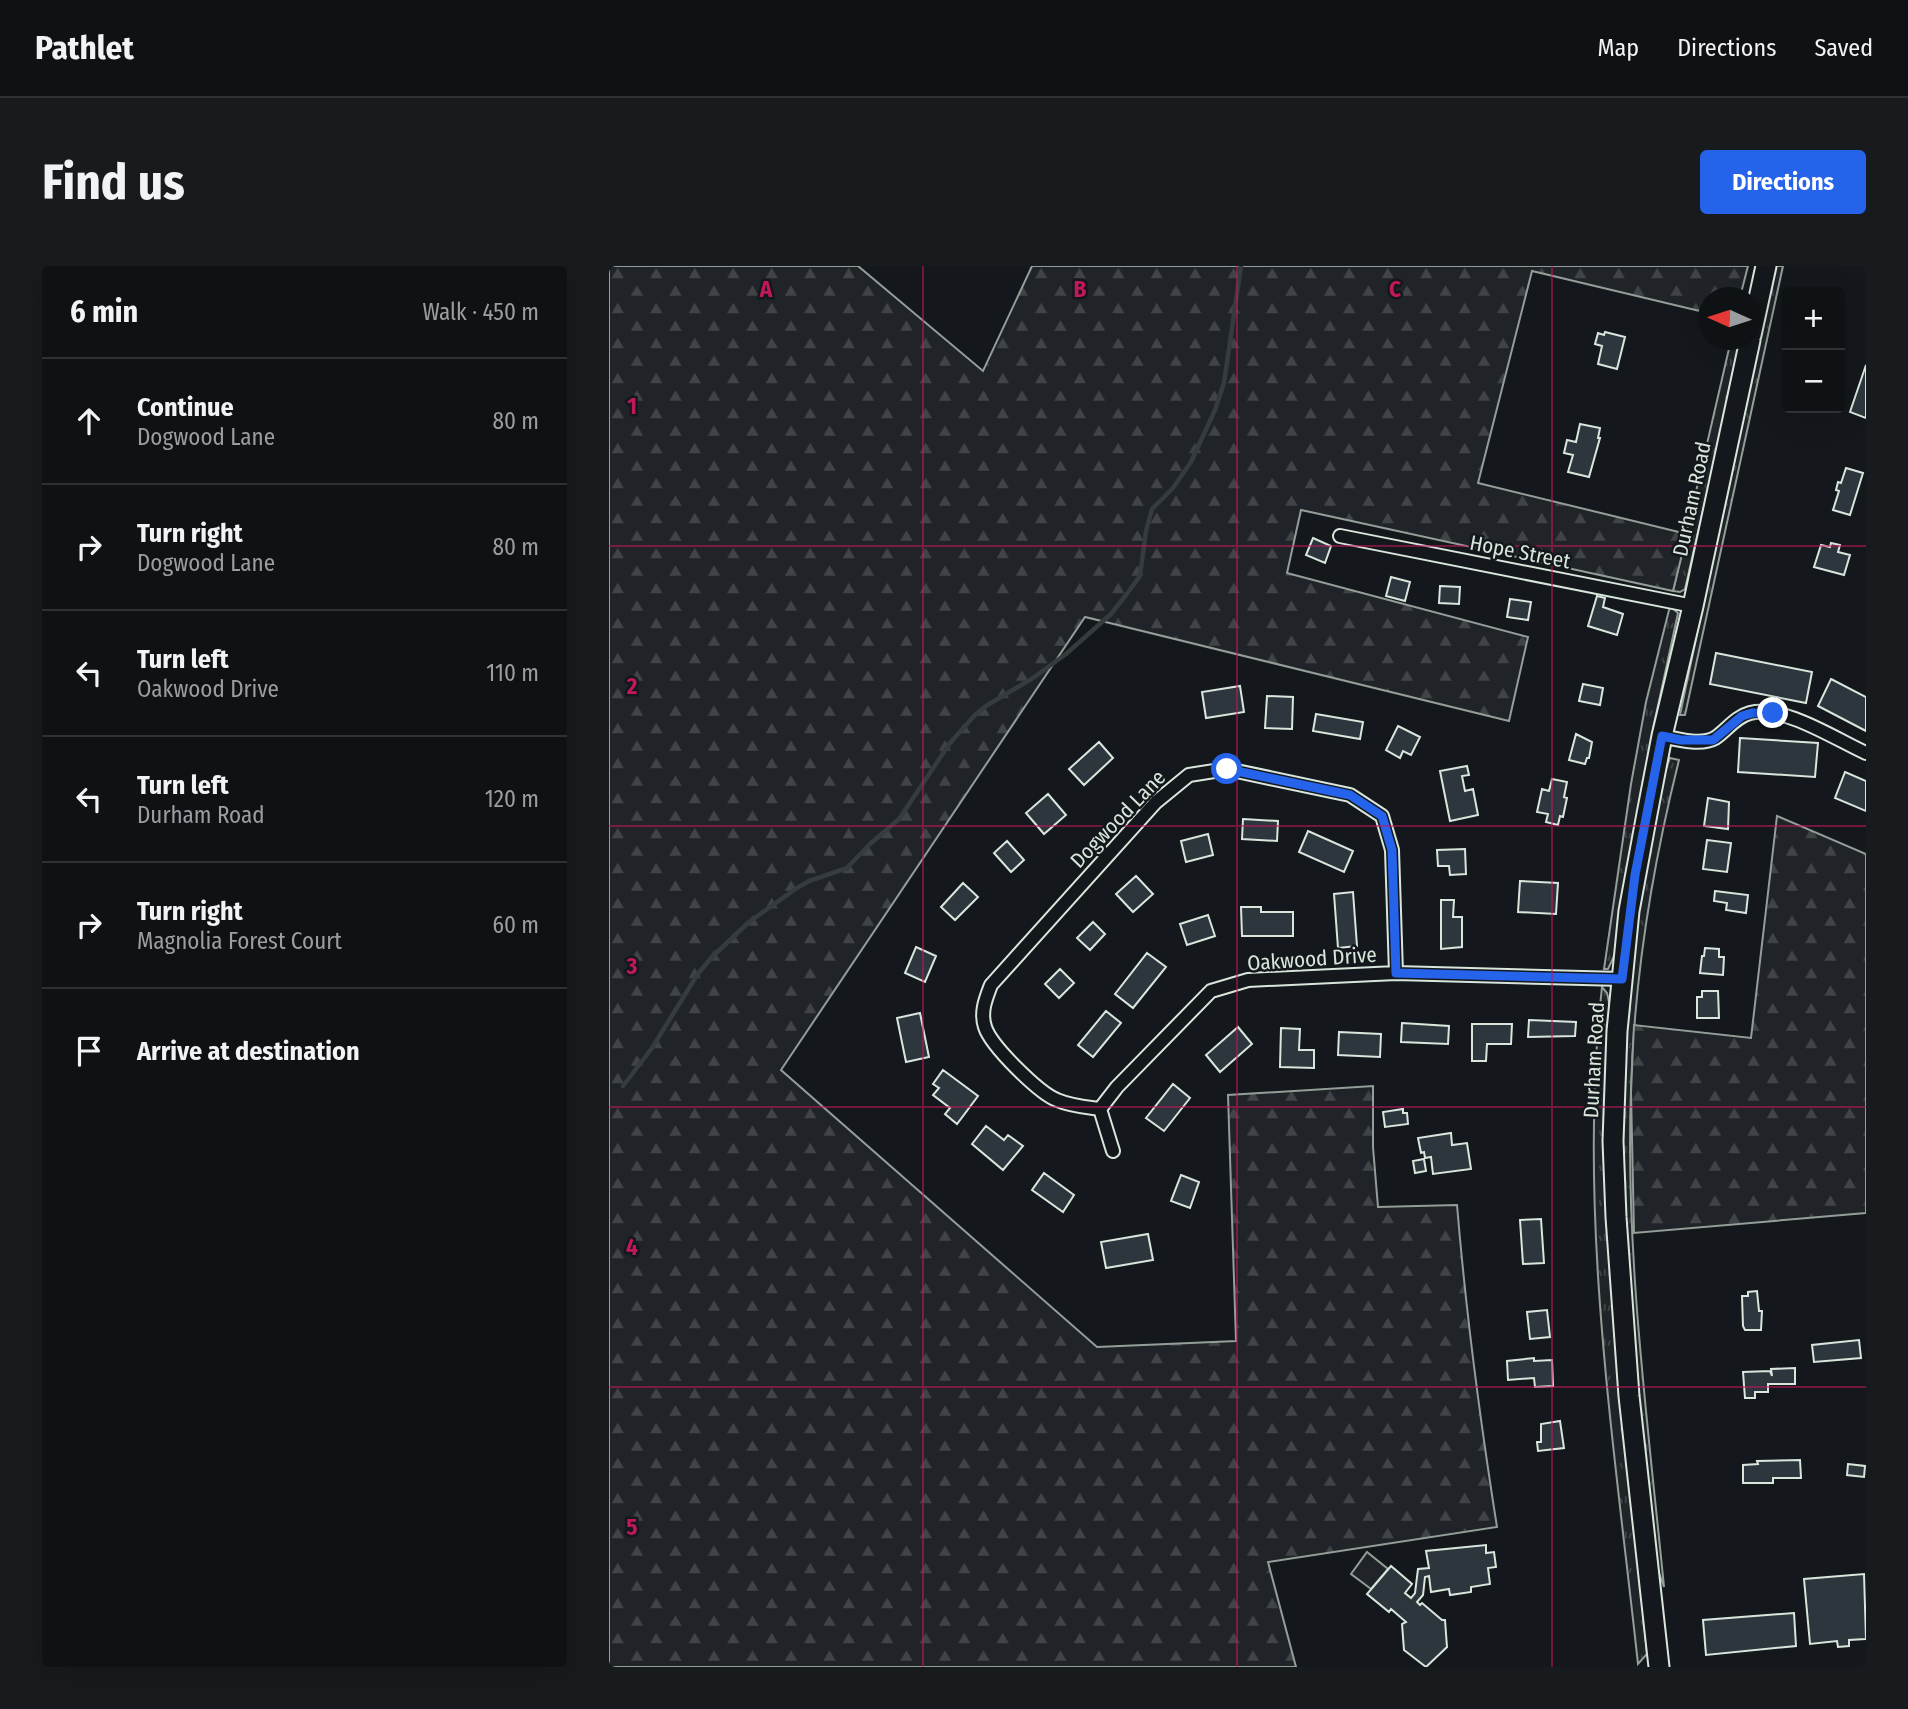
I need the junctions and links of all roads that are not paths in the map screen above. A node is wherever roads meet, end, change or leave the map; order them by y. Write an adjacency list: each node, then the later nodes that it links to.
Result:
1 (1766, 266): 2 (main road, Durham Road)
2 (1761, 288)
3 (1747, 350): 5 (main road, Durham Road)
4 (1340, 536): 5 (street, Hope Street)
5 (1693, 606): 6 (main road, Durham Road)
6 (1662, 736): 7 (street); 9 (main road, Durham Road)
7 (1866, 753)
8 (1396, 973): 9 (street, Oakwood Drive); 10 (street, Oakwood Drive); 10 (street, Dogwood Lane)
9 (1622, 979): 12 (main road, Durham Road)
10 (1100, 1109): 11 (street)
11 (1113, 1150)
12 (1659, 1667)

